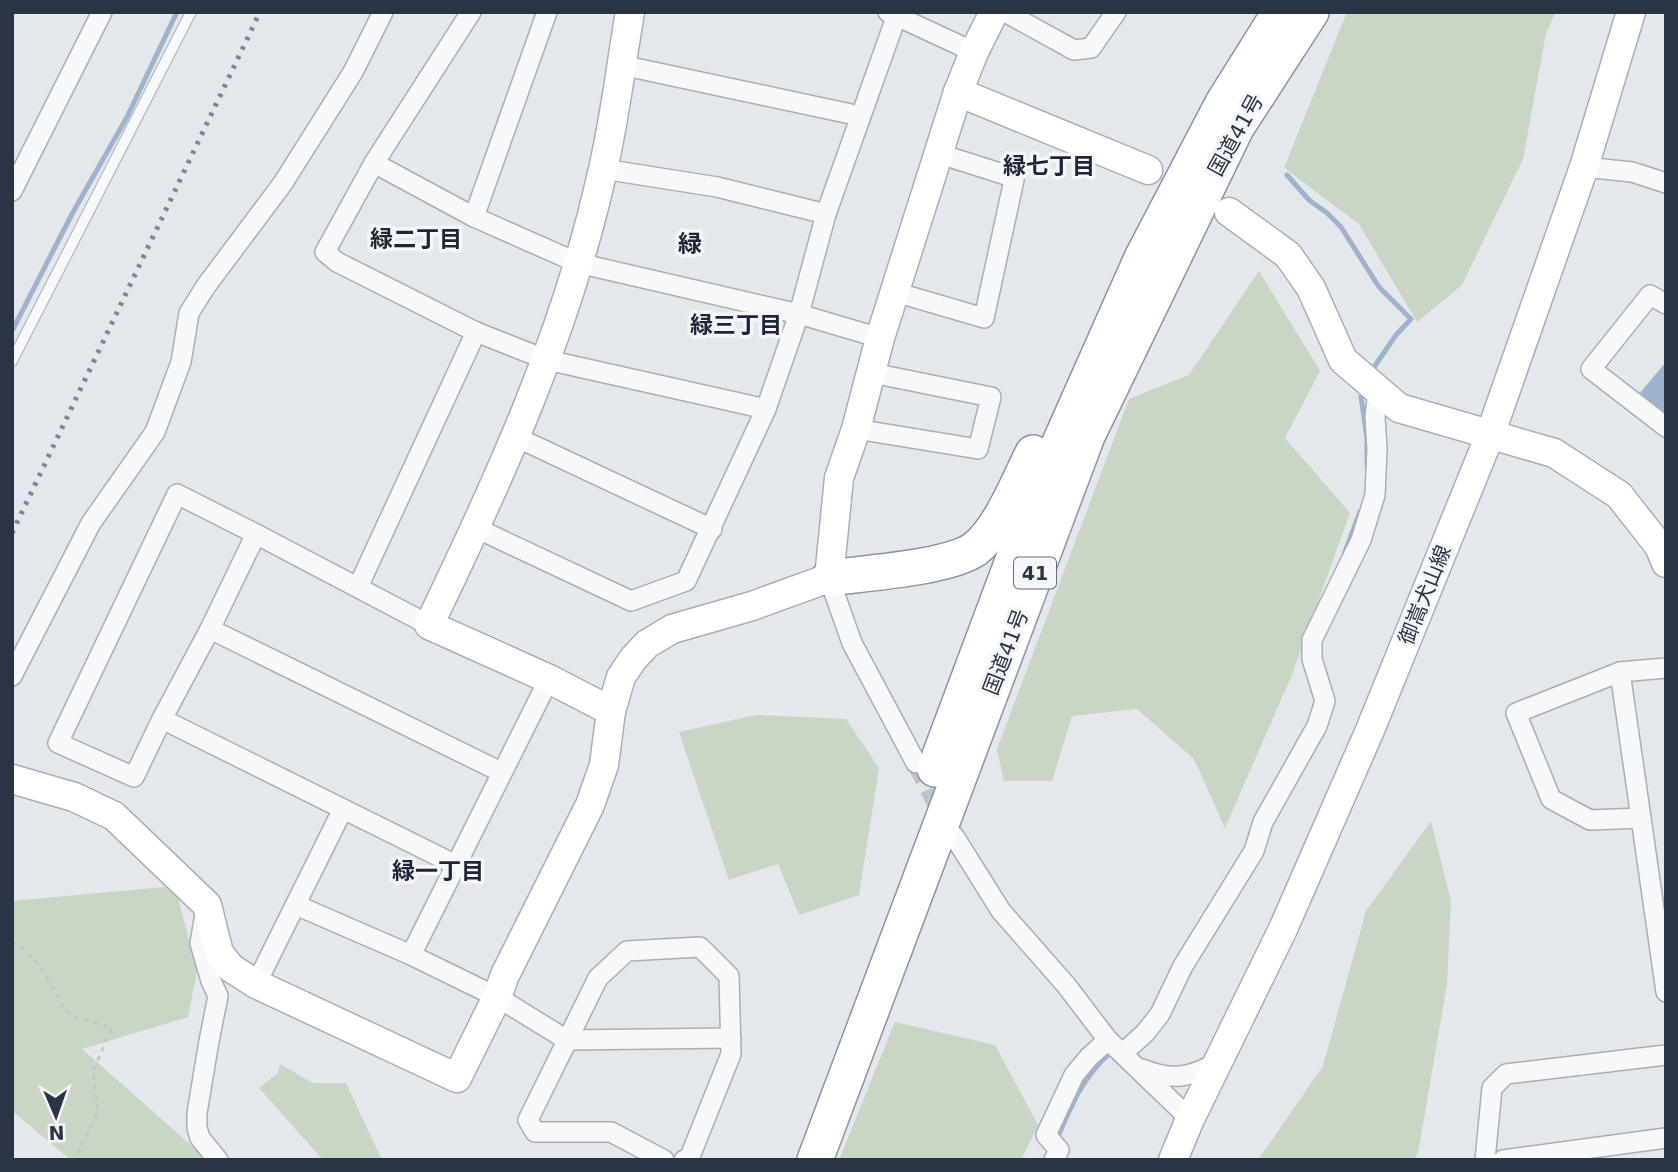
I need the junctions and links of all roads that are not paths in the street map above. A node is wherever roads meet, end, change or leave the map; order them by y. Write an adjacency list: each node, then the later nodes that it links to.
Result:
1 (102, 12): 24 (street)
2 (191, 12): 37 (lane)
3 (383, 12): 55 (street)
4 (471, 12): 20 (street)
5 (547, 12): 28 (street)
6 (629, 12): 15 (street)
7 (994, 12): 14 (street)
8 (1005, 12): 9 (street)
9 (1116, 12)
10 (1280, 12): 29 (highway, 国道41号 / 41)
11 (1311, 12): 84 (highway, 国道41号 / 41)
12 (1631, 12): 21 (street, 御嵩犬山線)
13 (895, 13): 14 (street); 17 (street)
14 (974, 52): 16 (street)
15 (621, 65): 17 (street); 22 (street)
16 (958, 92): 19 (street); 23 (street)
17 (860, 116): 27 (street)
18 (12, 151): 24 (street)
19 (940, 153): 31 (street); 31 (street)
20 (374, 163): 28 (street); 34 (street)
21 (1584, 167): 25 (street); 43 (street, 御嵩犬山線)
22 (603, 169): 27 (street); 30 (street)
23 (1148, 170)
24 (17, 182)
25 (1666, 183)
26 (1229, 212): 39 (street)
27 (825, 214): 33 (street)
28 (474, 217): 30 (street)
29 (1142, 258): 49 (highway); 83 (highway, 国道41号 / 41)
30 (578, 263): 33 (street); 36 (street)
31 (895, 292): 35 (street)
32 (1666, 304): 41 (street)
33 (799, 314): 35 (street); 40 (street)
34 (476, 332): 36 (street); 50 (street)
35 (880, 338): 38 (street)
36 (547, 360): 40 (street); 44 (street)
37 (12, 361)
38 (872, 373): 42 (street); 42 (street)
39 (1378, 390): 43 (street); 74 (street)
40 (766, 409): 46 (street)
41 (1666, 426)
42 (856, 429): 49 (street)
43 (1490, 435): 48 (street); 76 (street, 御嵩犬山線)
44 (516, 437): 45 (street); 46 (street)
45 (476, 528): 46 (street); 51 (street)
46 (712, 529)
47 (256, 534): 50 (street); 52 (street); 58 (street)
48 (1666, 563)
49 (829, 578): 57 (street); 59 (street)
50 (358, 587): 51 (street)
51 (429, 625): 56 (street)
52 (211, 629): 58 (street); 60 (street)
53 (1666, 668): 54 (street)
54 (1620, 672): 63 (street); 63 (street)
55 (12, 676)
56 (549, 680): 57 (street); 60 (street)
57 (611, 711): 71 (street)
58 (162, 719): 62 (street)
59 (916, 763)
60 (501, 772): 65 (street)
61 (12, 779): 66 (street)
62 (342, 809): 65 (street); 67 (street)
63 (1641, 818): 70 (street)
64 (954, 836): 74 (street)
65 (456, 865): 68 (street)
66 (207, 905): 69 (street); 80 (street)
67 (296, 905): 68 (street); 69 (street)
68 (411, 956): 71 (street)
69 (256, 984): 71 (street)
70 (1666, 992)
71 (497, 998): 73 (street)
72 (731, 1038): 73 (street); 73 (street); 82 (street)
73 (567, 1040): 81 (street)
74 (1115, 1047): 77 (street); 85 (street)
75 (1666, 1055): 87 (street)
76 (1218, 1062): 77 (street); 78 (street, 御嵩犬山線)
77 (1138, 1068): 78 (street)
78 (1190, 1119): 86 (street, 御嵩犬山線)
79 (1666, 1138): 88 (street)
80 (218, 1160)
81 (664, 1160)
82 (684, 1160)
83 (790, 1160)
84 (815, 1160)
85 (1054, 1160)
86 (1173, 1160)
87 (1485, 1160)
88 (1503, 1160)

